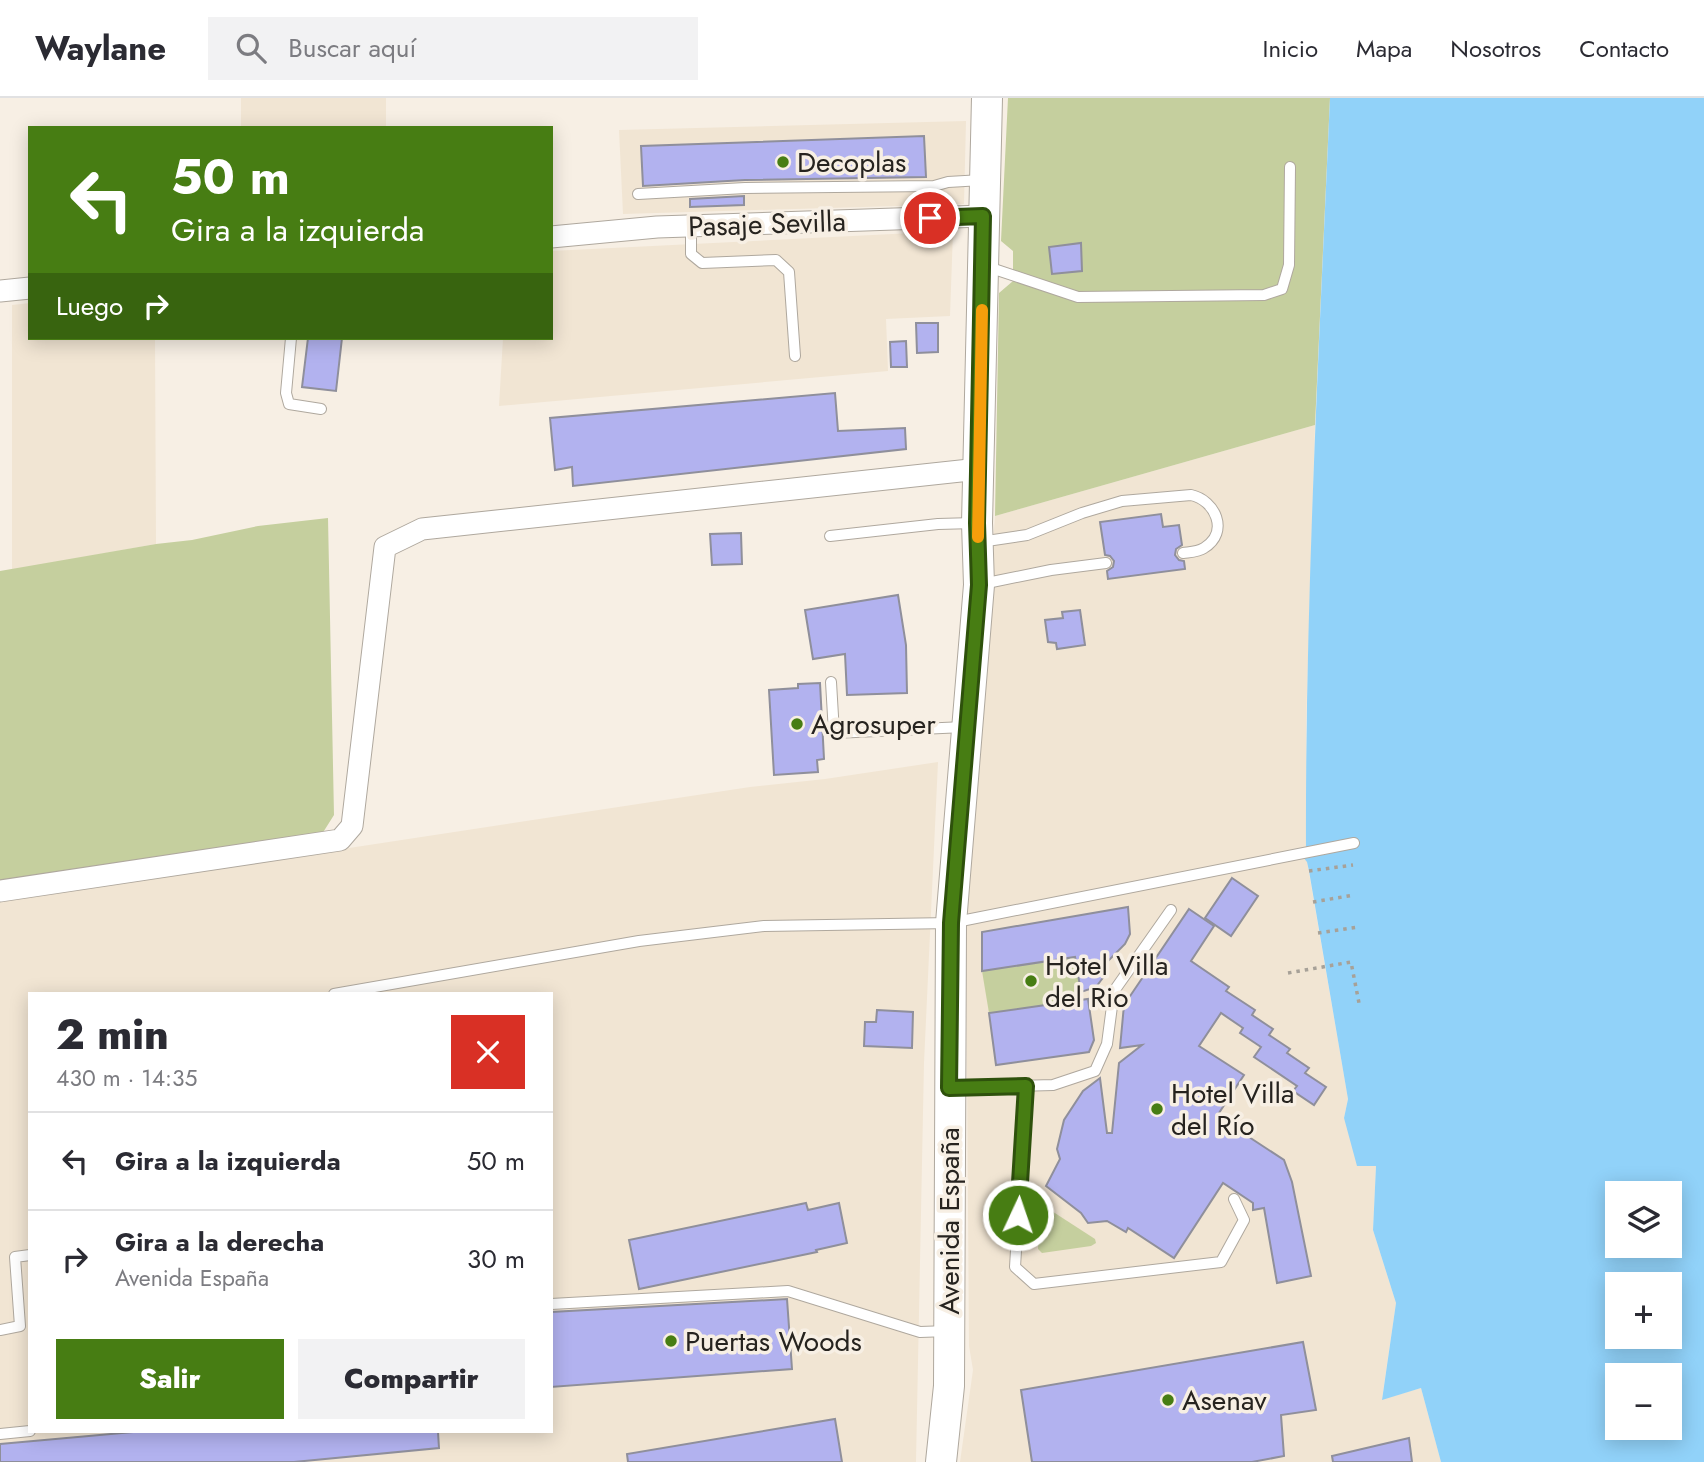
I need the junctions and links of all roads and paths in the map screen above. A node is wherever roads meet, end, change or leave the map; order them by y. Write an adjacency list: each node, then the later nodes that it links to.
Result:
1 (988, 98): 3 (main road, Avenida España)
2 (1290, 167): 8 (lane)
3 (985, 180): 4 (lane); 5 (main road, Avenida España)
4 (638, 194)
5 (983, 216): 6 (street, Pasaje Sevilla); 8 (main road, Avenida España)
6 (691, 226): 7 (street, Pasaje Sevilla); 12 (lane)
7 (553, 237)
8 (983, 265): 14 (main road, Avenida España)
9 (28, 288): 10 (street)
10 (0, 290)
11 (291, 340): 13 (lane)
12 (795, 356)
13 (321, 408)
14 (979, 469): 15 (main road, Avenida España); 25 (street)
15 (977, 533): 16 (lane); 17 (lane); 19 (main road, Avenida España)
16 (830, 536)
17 (1183, 553)
18 (1106, 563): 19 (lane)
19 (979, 585): 21 (main road, Avenida España)
20 (831, 682): 21 (lane)
21 (966, 727): 29 (main road, Avenida España)
22 (1354, 843): 29 (lane)
23 (1353, 865): 24 (path)
24 (1309, 871)
25 (0, 891)
26 (1354, 895): 27 (path)
27 (1313, 902)
28 (1171, 910): 35 (lane)
29 (951, 923): 33 (lane); 36 (main road, Avenida España)
30 (1358, 927): 31 (path)
31 (1318, 933)
32 (1288, 972): 34 (path)
33 (346, 992)
34 (1359, 1003)
35 (1026, 1086): 36 (lane); 37 (lane)
36 (949, 1088): 41 (main road, Avenida España)
37 (1234, 1199)
38 (28, 1255): 40 (lane)
39 (553, 1304): 41 (lane)
40 (0, 1330)
41 (948, 1331): 44 (main road, Avenida España)
42 (28, 1431): 43 (lane)
43 (0, 1434)
44 (941, 1462)

